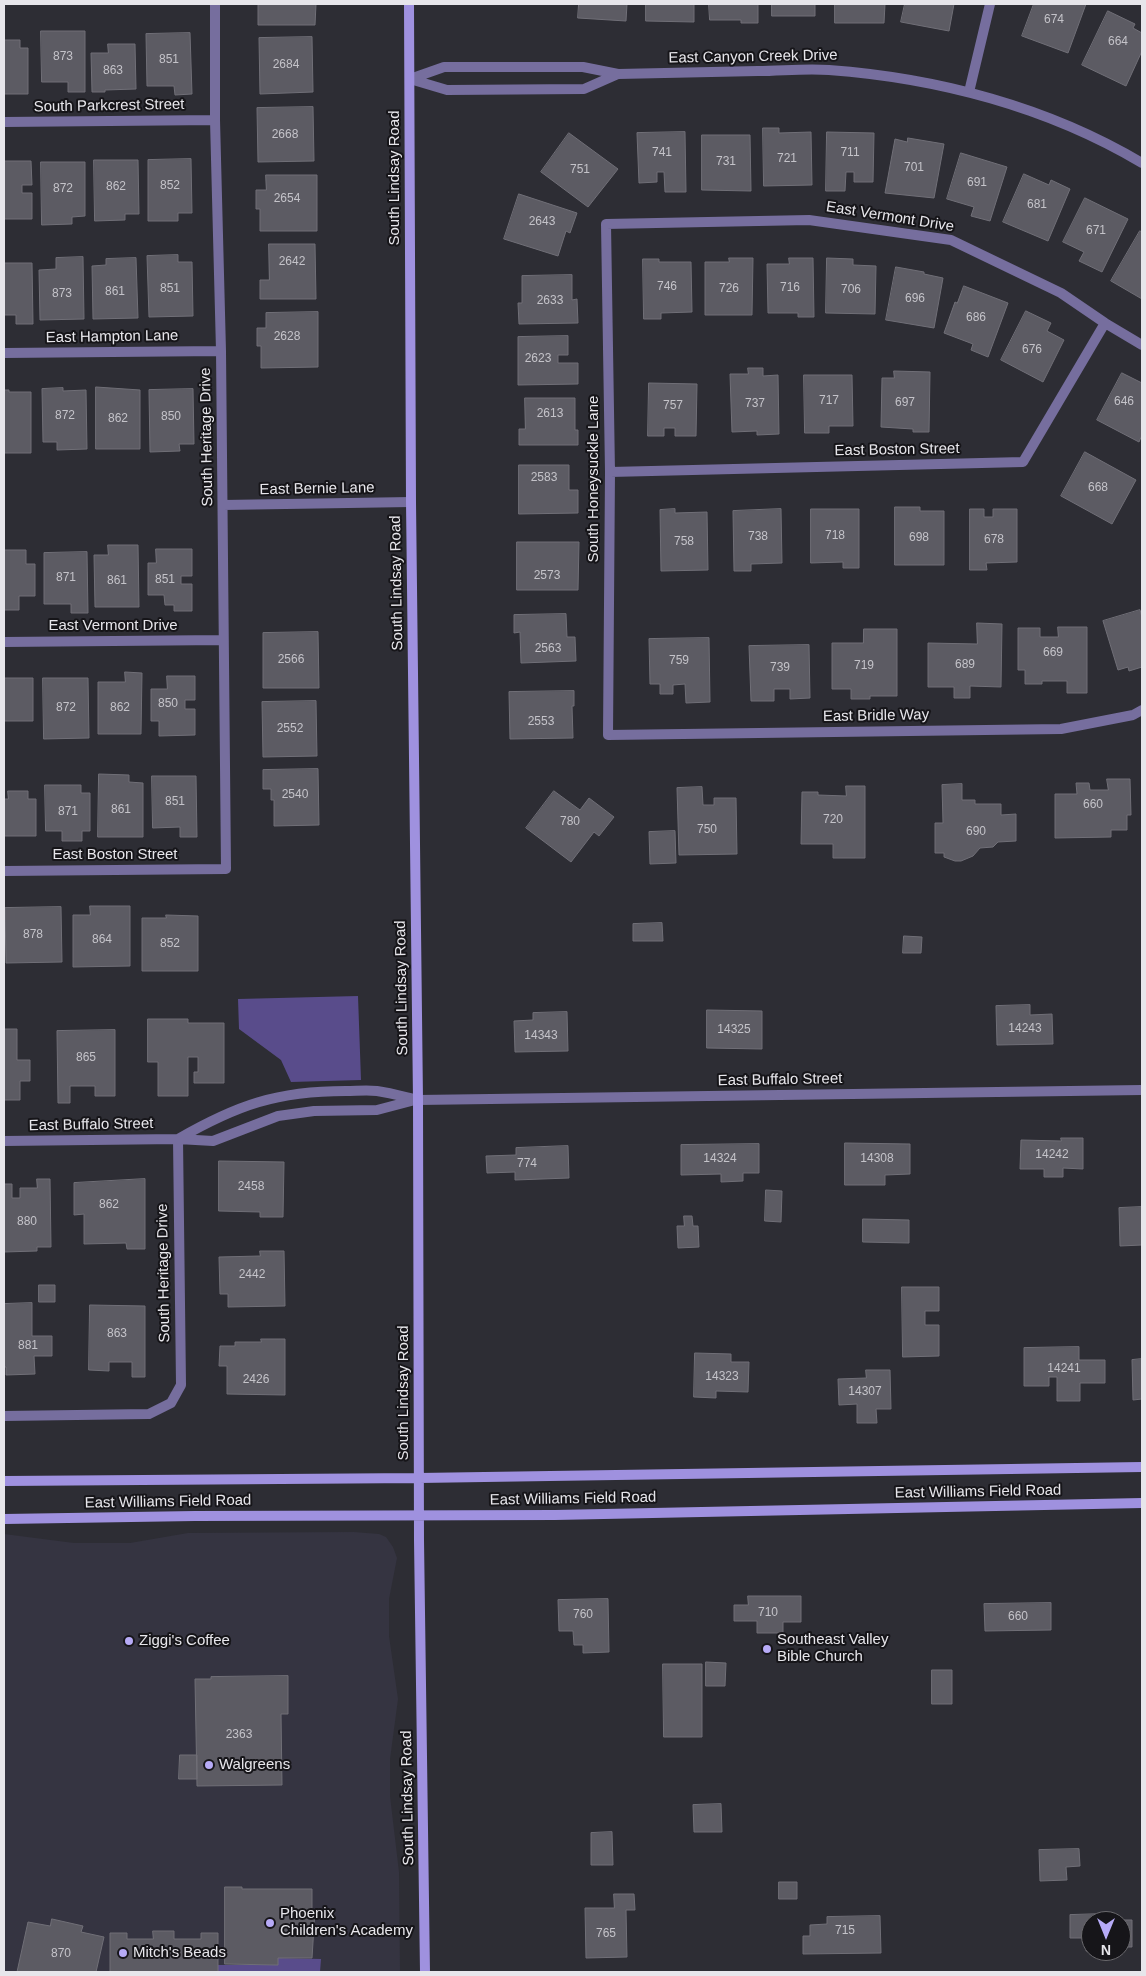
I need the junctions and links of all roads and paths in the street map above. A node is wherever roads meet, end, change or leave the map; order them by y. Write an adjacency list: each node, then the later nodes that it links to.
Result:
1 (214, 4): 7 (street, South Heritage Drive)
2 (409, 4): 5 (main road, South Lindsay Road)
3 (990, 4): 6 (street)
4 (618, 74): 5 (street, East Canyon Creek Drive); 5 (street, East Canyon Creek Drive); 6 (street, East Canyon Creek Drive)
5 (410, 79): 16 (main road, South Lindsay Road)
6 (969, 92): 9 (street, East Canyon Creek Drive)
7 (215, 120): 8 (street, South Parkcrest Street); 13 (street, South Heritage Drive)
8 (4, 122)
9 (1142, 163)
10 (606, 224): 11 (street, East Vermont Drive); 15 (street, South Honeysuckle Lane)
11 (1105, 323): 12 (street, East Vermont Drive); 15 (street, East Boston Street)
12 (1142, 345)
13 (221, 351): 14 (street, East Hampton Lane); 17 (street, South Heritage Drive)
14 (4, 353)
15 (610, 472): 21 (street, South Honeysuckle Lane)
16 (412, 502): 17 (street, East Bernie Lane); 25 (main road, South Lindsay Road)
17 (223, 505): 18 (street, South Heritage Drive)
18 (223, 640): 19 (street, East Vermont Drive); 22 (street, South Heritage Drive)
19 (4, 642)
20 (1142, 710): 21 (street, East Bridle Way)
21 (608, 735)
22 (226, 870): 23 (street, East Boston Street)
23 (4, 871)
24 (1142, 1090): 25 (street, East Buffalo Street)
25 (418, 1100): 26 (street, East Buffalo Street); 26 (street, East Buffalo Street); 30 (main road, South Lindsay Road)
26 (178, 1139): 27 (street, East Buffalo Street); 28 (street, South Heritage Drive)
27 (4, 1141)
28 (4, 1416)
29 (1142, 1467): 30 (main road, East Williams Field Road)
30 (419, 1478): 31 (main road, East Williams Field Road); 33 (main road, South Lindsay Road)
31 (4, 1481)
32 (1142, 1503): 33 (main road, East Williams Field Road)
33 (419, 1516): 34 (main road, East Williams Field Road); 35 (main road, South Lindsay Road)
34 (4, 1518)
35 (426, 1972)

